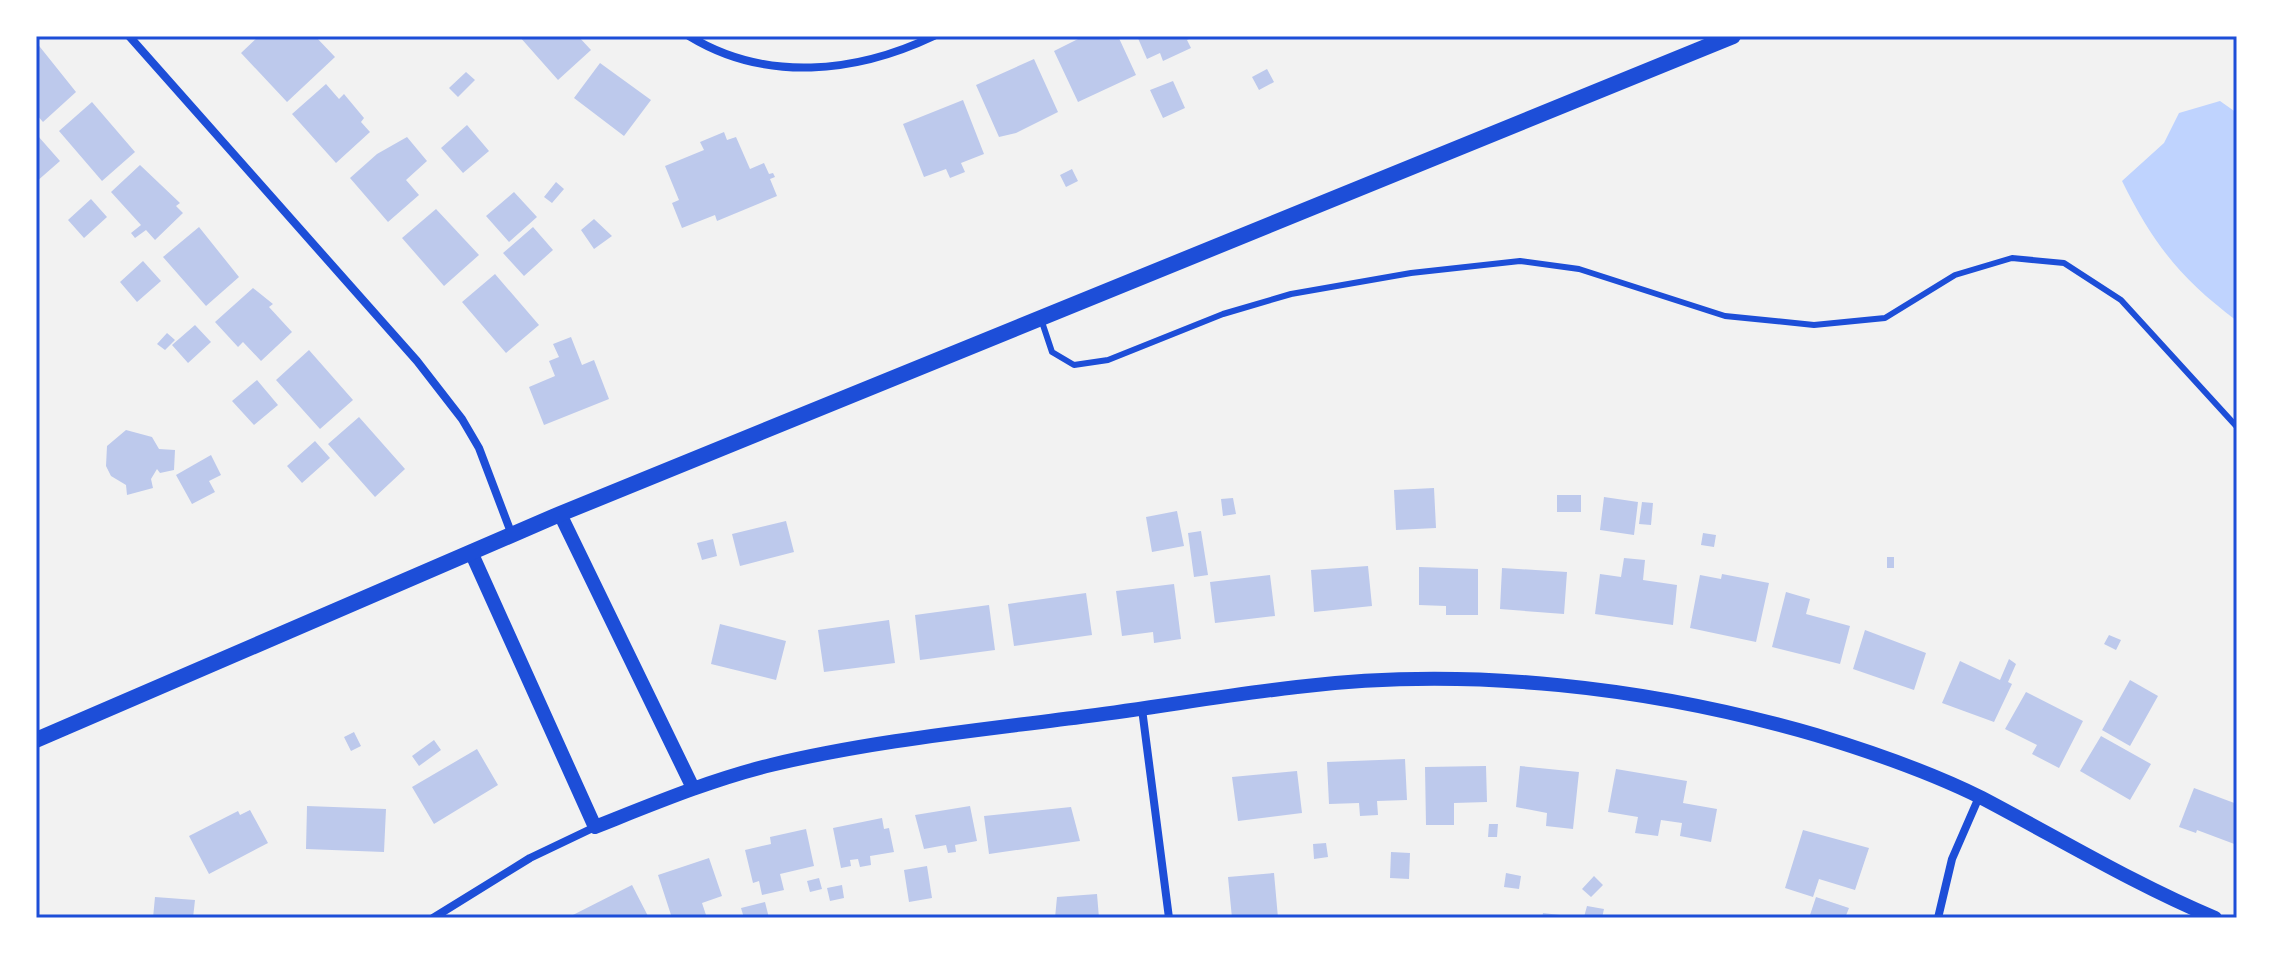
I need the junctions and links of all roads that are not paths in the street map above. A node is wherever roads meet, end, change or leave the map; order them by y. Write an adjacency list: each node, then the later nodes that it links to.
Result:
1 (129, 36): 8 (street)
2 (689, 36): 3 (street)
3 (934, 36)
4 (1733, 36): 5 (main road)
5 (1040, 318): 6 (lane); 7 (main road)
6 (2237, 427)
7 (560, 514): 8 (main road); 12 (street)
8 (512, 535): 9 (main road)
9 (471, 552): 11 (main road); 14 (street)
10 (1142, 709): 12 (street); 13 (street); 16 (street)
11 (36, 740)
12 (693, 788): 14 (street)
13 (1979, 797): 17 (street); 18 (street)
14 (595, 827): 15 (street)
15 (433, 918)
16 (1169, 918)
17 (1938, 918)
18 (2215, 918)

